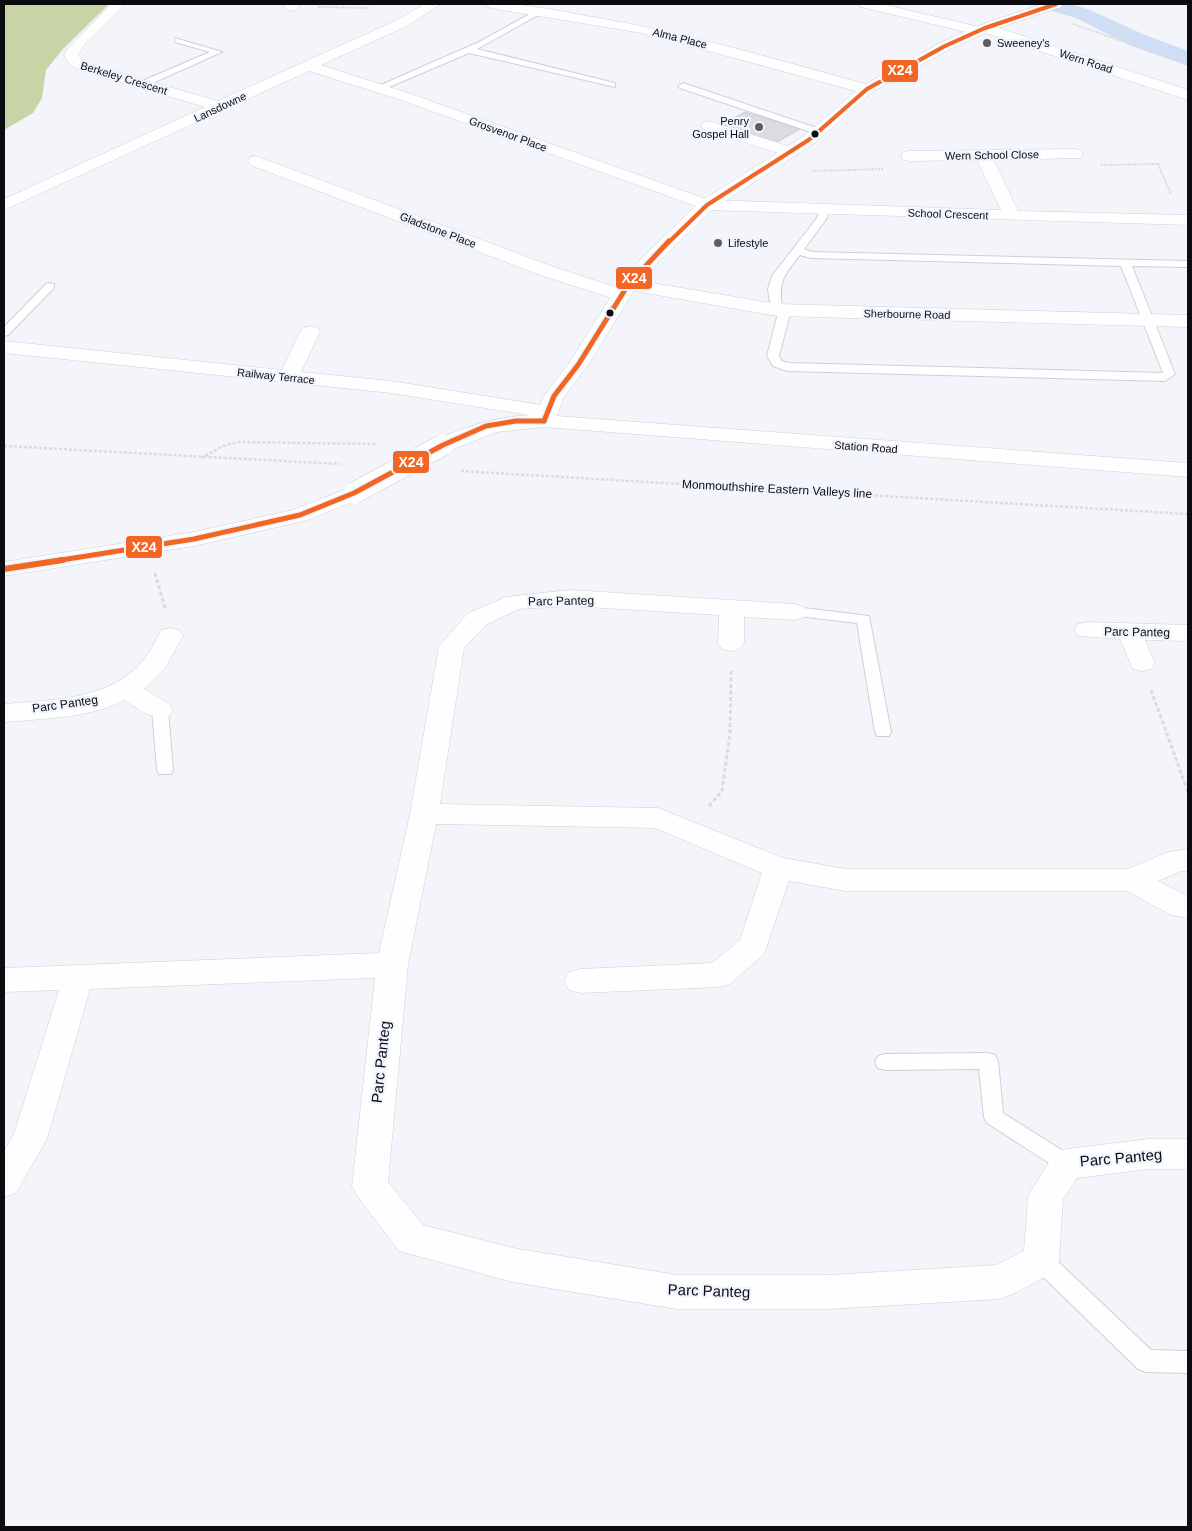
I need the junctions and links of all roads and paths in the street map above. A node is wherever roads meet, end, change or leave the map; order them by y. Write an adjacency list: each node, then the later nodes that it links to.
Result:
1 (118, 4): 14 (street, Berkeley Crescent)
2 (490, 4): 8 (street, Alma Place)
3 (866, 4): 9 (street, Wern Road)
4 (1056, 4): 7 (street)
5 (292, 6): 6 (path)
6 (431, 6): 13 (street, Lansdowne)
7 (1034, 11): 9 (street); 12 (path)
8 (537, 12): 11 (lane); 18 (street, Alma Place)
9 (982, 30): 18 (street); 19 (street, Wern Road)
10 (178, 40): 14 (lane)
11 (468, 50): 15 (lane); 17 (lane)
12 (1188, 64)
13 (308, 66): 17 (street, Grosvenor Place); 20 (street, Lansdowne)
14 (143, 84): 20 (street, Berkeley Crescent)
15 (612, 85)
16 (683, 86): 22 (lane)
17 (379, 88): 32 (street, Grosvenor Place)
18 (867, 89): 22 (street)
19 (1188, 95)
20 (220, 107): 31 (street, Lansdowne)
21 (709, 126): 23 (street)
22 (820, 132): 23 (street)
23 (791, 152): 30 (street)
24 (1057, 154): 25 (street, Wern School Close); 26 (street, Wern School Close); 35 (path)
25 (1075, 154)
26 (983, 155): 28 (street, Wern School Close); 34 (street)
27 (909, 156): 28 (street, Wern School Close)
28 (928, 156): 30 (path)
29 (256, 161): 40 (street, Gladstone Place)
30 (769, 165): 32 (street)
31 (4, 205)
32 (707, 205): 33 (street, School Crescent); 40 (street)
33 (823, 210): 34 (street, School Crescent); 36 (lane)
34 (1012, 216): 35 (street, School Crescent)
35 (1185, 220)
36 (797, 250): 37 (lane); 41 (lane)
37 (1125, 263): 38 (lane); 42 (lane)
38 (1188, 264)
39 (50, 286): 45 (lane)
40 (625, 290): 41 (street, Sherbourne Road); 48 (street)
41 (781, 310): 42 (street, Sherbourne Road); 42 (lane)
42 (1149, 320): 43 (street, Sherbourne Road)
43 (1188, 321)
44 (310, 332): 47 (street)
45 (4, 333)
46 (4, 347): 47 (street, Railway Terrace)
47 (288, 378): 48 (street, Railway Terrace)
48 (546, 417): 54 (street, Station Road); 56 (street, bridge)
49 (377, 444): 51 (path)
50 (4, 446): 51 (path)
51 (202, 458): 52 (path)
52 (345, 464)
53 (454, 470): 55 (path, Monmouthshire Eastern Valleys line)
54 (1188, 470)
55 (1188, 514)
56 (147, 546): 57 (street); 63 (path)
57 (4, 569)
58 (732, 608): 59 (street, Parc Panteg); 64 (street); 72 (street, Parc Panteg)
59 (795, 612): 69 (lane)
60 (1087, 630): 61 (street, Parc Panteg)
61 (1129, 631): 62 (street, Parc Panteg); 65 (street)
62 (1188, 633)
63 (170, 636): 66 (street, Parc Panteg)
64 (731, 643): 73 (path)
65 (1142, 663): 71 (path)
66 (124, 688): 67 (street); 68 (street, Parc Panteg)
67 (160, 710): 70 (lane)
68 (4, 713)
69 (884, 732)
70 (165, 770)
71 (1188, 792)
72 (424, 814): 73 (street); 78 (street, Parc Panteg)
73 (689, 830): 75 (street)
74 (1188, 860): 76 (street)
75 (778, 868): 76 (street); 81 (street)
76 (1131, 880): 77 (street)
77 (1188, 907)
78 (392, 965): 79 (street); 86 (street, Parc Panteg)
79 (78, 978): 80 (street); 85 (street)
80 (4, 980)
81 (580, 981)
82 (885, 1062): 84 (lane)
83 (1188, 1154): 84 (street, Parc Panteg)
84 (1067, 1164): 86 (street, Parc Panteg)
85 (4, 1182)
86 (1041, 1260): 87 (lane)
87 (1188, 1362)

